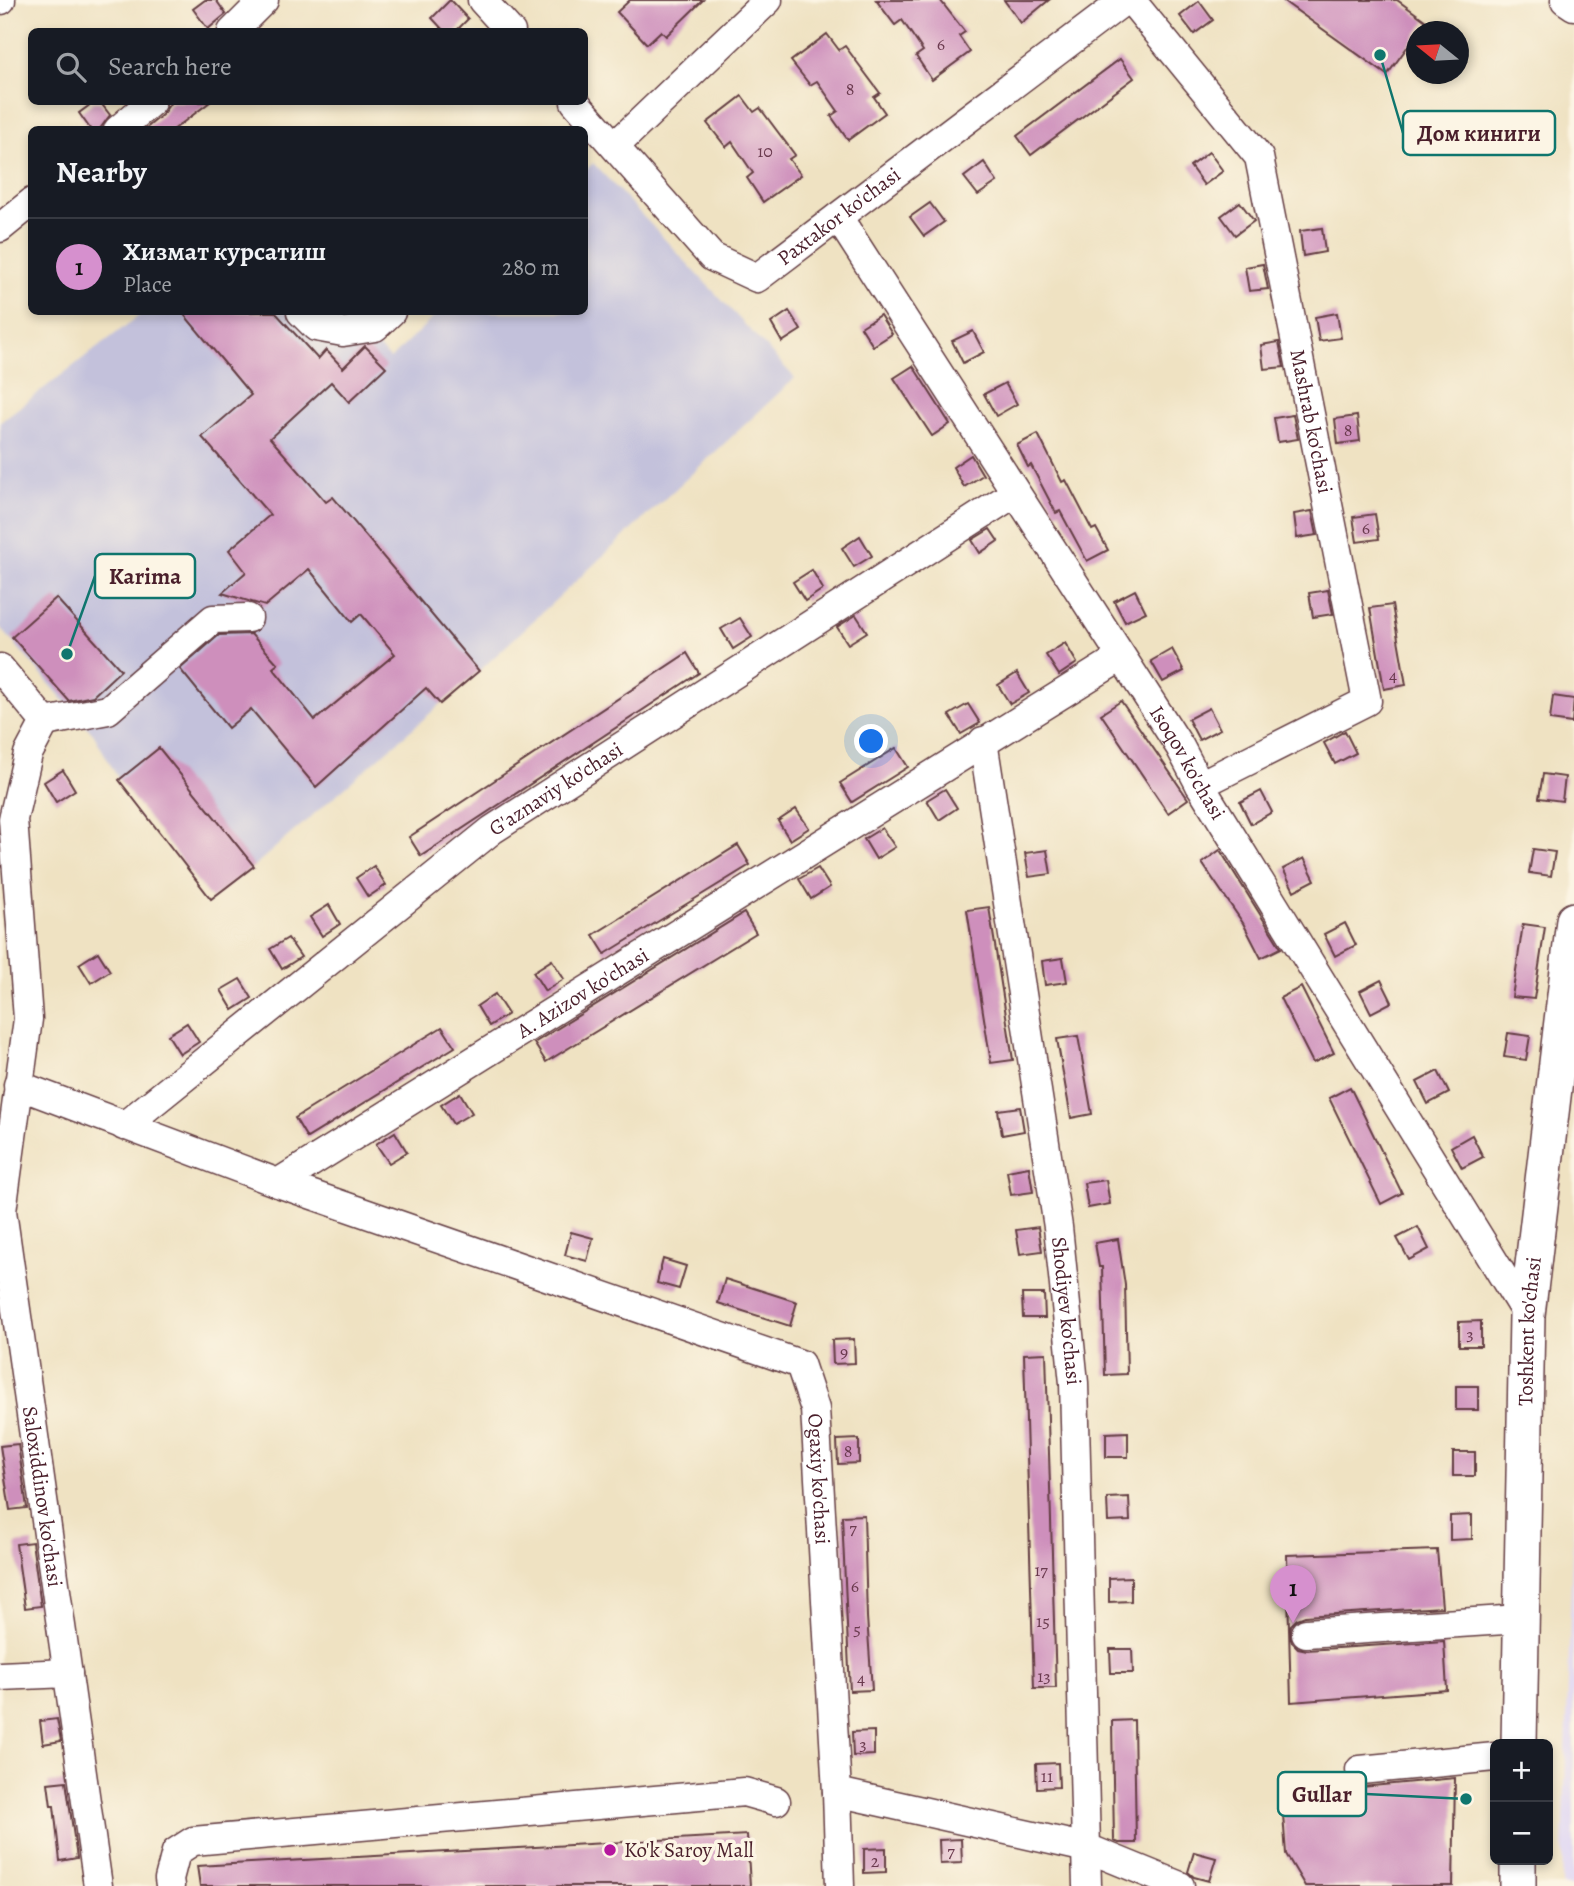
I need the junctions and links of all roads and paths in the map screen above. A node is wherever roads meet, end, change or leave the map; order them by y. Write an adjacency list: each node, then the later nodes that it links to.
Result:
1 (264, 0): 8 (street)
2 (482, 0): 9 (street)
3 (768, 0): 15 (street)
4 (1125, 0): 17 (street, Paxtakor ko'chasi)
5 (1131, 0): 27 (street, Mashrab ko'chasi)
6 (1565, 0): 7 (street)
7 (1574, 6)
8 (236, 28)
9 (507, 28)
10 (147, 105): 12 (street)
11 (577, 105): 13 (street, Paxtakor ko'chasi)
12 (123, 126)
13 (588, 126)
14 (590, 130): 15 (street, Paxtakor ko'chasi)
15 (615, 146): 17 (street, Paxtakor ko'chasi)
16 (28, 205): 18 (street)
17 (838, 217): 21 (street, Isoqov ko'chasi)
18 (0, 228)
19 (304, 315): 20 (street)
20 (388, 315)
21 (1015, 493): 23 (street, Isoqov ko'chasi); 30 (street, G'aznaviy ko'chasi)
22 (248, 618): 25 (street)
23 (1121, 657): 26 (street, A. Azizov ko'chasi); 27 (street, Isoqov ko'chasi)
24 (0, 667): 25 (street)
25 (45, 722): 29 (street, Saloxiddinov ko'chasi)
26 (983, 741): 31 (street, A. Azizov ko'chasi); 42 (street, Shodiyev ko'chasi)
27 (1200, 785): 32 (street, Isoqov ko'chasi)
28 (1574, 920): 32 (main road, Toshkent ko'chasi)
29 (11, 1101): 30 (street); 35 (street, Saloxiddinov ko'chasi)
30 (124, 1126): 31 (street)
31 (278, 1183): 40 (street, Ogaxiy ko'chasi)
32 (1527, 1315): 33 (main road, Toshkent ko'chasi)
33 (1520, 1619): 34 (street); 37 (main road, Toshkent ko'chasi)
34 (1306, 1633)
35 (68, 1673): 36 (street); 44 (street, Saloxiddinov ko'chasi)
36 (0, 1676)
37 (1519, 1739)
38 (1490, 1757): 39 (street)
39 (1360, 1770)
40 (837, 1793): 42 (street); 46 (street)
41 (776, 1801): 45 (street)
42 (1087, 1848): 47 (street, Shodiyev ko'chasi); 48 (street)
43 (1518, 1865): 49 (main road)
44 (98, 1886)
45 (170, 1886)
46 (841, 1886)
47 (1087, 1886)
48 (1180, 1886)
49 (1518, 1886)

